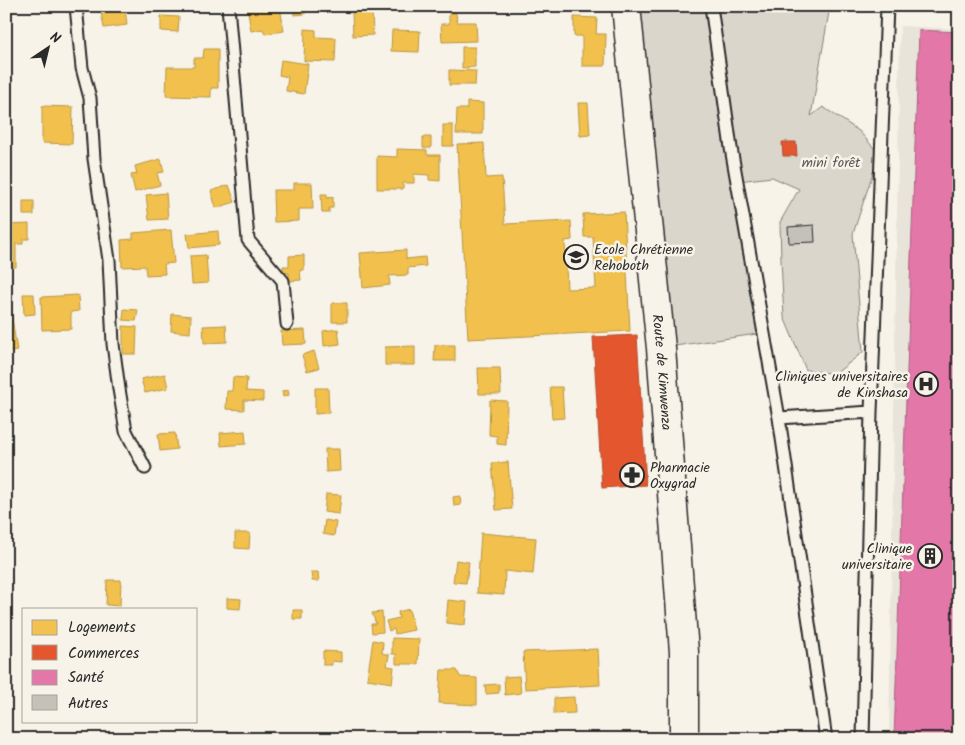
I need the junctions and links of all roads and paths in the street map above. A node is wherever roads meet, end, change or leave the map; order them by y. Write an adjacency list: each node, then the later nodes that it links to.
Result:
1 (76, 6): 9 (lane)
2 (228, 6): 6 (lane)
3 (626, 6): 10 (street, Route de Kimwenza)
4 (711, 6): 8 (lane)
5 (887, 6): 7 (lane)
6 (288, 324)
7 (871, 412): 8 (lane); 12 (lane)
8 (779, 418): 11 (lane)
9 (145, 468)
10 (684, 739)
11 (826, 739)
12 (863, 739)

